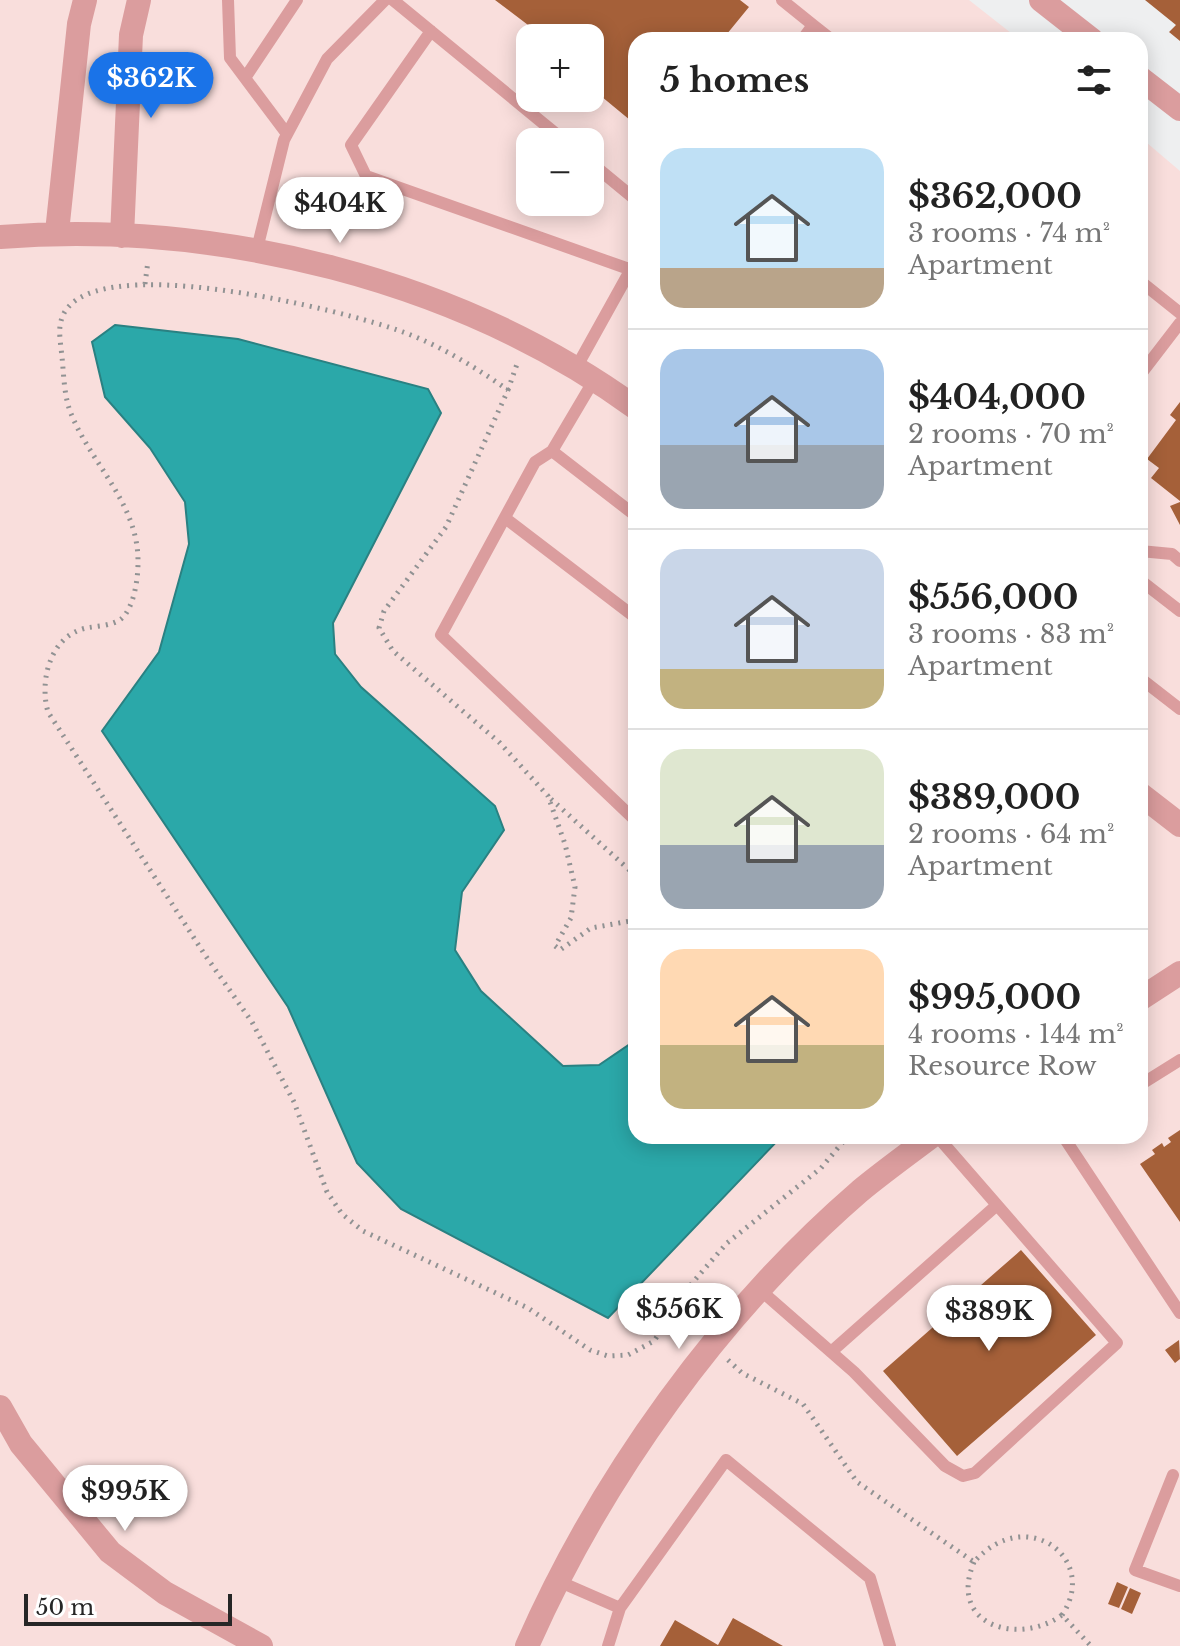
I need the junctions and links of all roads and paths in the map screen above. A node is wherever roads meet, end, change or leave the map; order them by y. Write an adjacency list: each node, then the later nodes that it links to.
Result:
1 (85, 0): 21 (street)
2 (139, 0): 22 (street)
3 (228, 0): 14 (lane)
4 (297, 0): 14 (lane)
5 (385, 0): 18 (lane)
6 (393, 0): 10 (lane)
7 (782, 0): 9 (lane)
8 (1041, 0): 13 (street)
9 (813, 25): 11 (lane); 12 (lane)
10 (431, 31): 17 (lane); 25 (lane)
11 (808, 32)
12 (822, 32)
13 (1082, 32)
14 (245, 78): 18 (lane)
15 (1148, 84): 16 (street)
16 (1180, 109)
17 (549, 128)
18 (287, 134): 24 (lane)
19 (604, 174): 20 (lane)
20 (628, 193)
21 (57, 232): 22 (street); 23 (street)
22 (122, 236): 24 (street)
23 (0, 237)
24 (256, 253): 31 (street)
25 (628, 263)
26 (628, 273): 31 (lane)
27 (1148, 287): 28 (lane)
28 (1180, 313)
29 (1180, 323): 30 (lane)
30 (1148, 365)
31 (585, 374): 32 (street); 33 (lane)
32 (628, 403)
33 (552, 451): 34 (lane); 35 (lane)
34 (628, 510)
35 (505, 518): 40 (lane); 45 (lane)
36 (1148, 552): 37 (lane)
37 (1180, 561)
38 (1148, 586): 39 (lane)
39 (1180, 611)
40 (628, 612)
41 (1148, 684): 42 (lane)
42 (1180, 709)
43 (548, 796): 47 (path); 48 (path); 53 (path)
44 (1148, 800): 46 (street)
45 (628, 813)
46 (1180, 825)
47 (628, 869)
48 (628, 921)
49 (1180, 973): 50 (street)
50 (1148, 994)
51 (1180, 1060): 52 (lane)
52 (1148, 1080)
53 (841, 1144)
54 (924, 1144): 58 (street)
55 (942, 1144): 57 (lane)
56 (1068, 1144): 59 (lane)
57 (997, 1205): 60 (lane); 60 (lane)
58 (759, 1289): 60 (lane); 65 (street)
59 (1180, 1313)
60 (831, 1352)
61 (735, 1367): 64 (path)
62 (0, 1407): 71 (street)
63 (1173, 1475): 66 (lane)
64 (974, 1562): 68 (path); 70 (path)
65 (558, 1581): 67 (lane); 72 (street)
66 (1180, 1586)
67 (620, 1608): 73 (lane); 74 (lane)
68 (1062, 1615): 69 (path); 75 (path)
69 (1041, 1633)
70 (996, 1635)
71 (261, 1646)
72 (527, 1646)
73 (608, 1646)
74 (890, 1646)
75 (1091, 1646)

